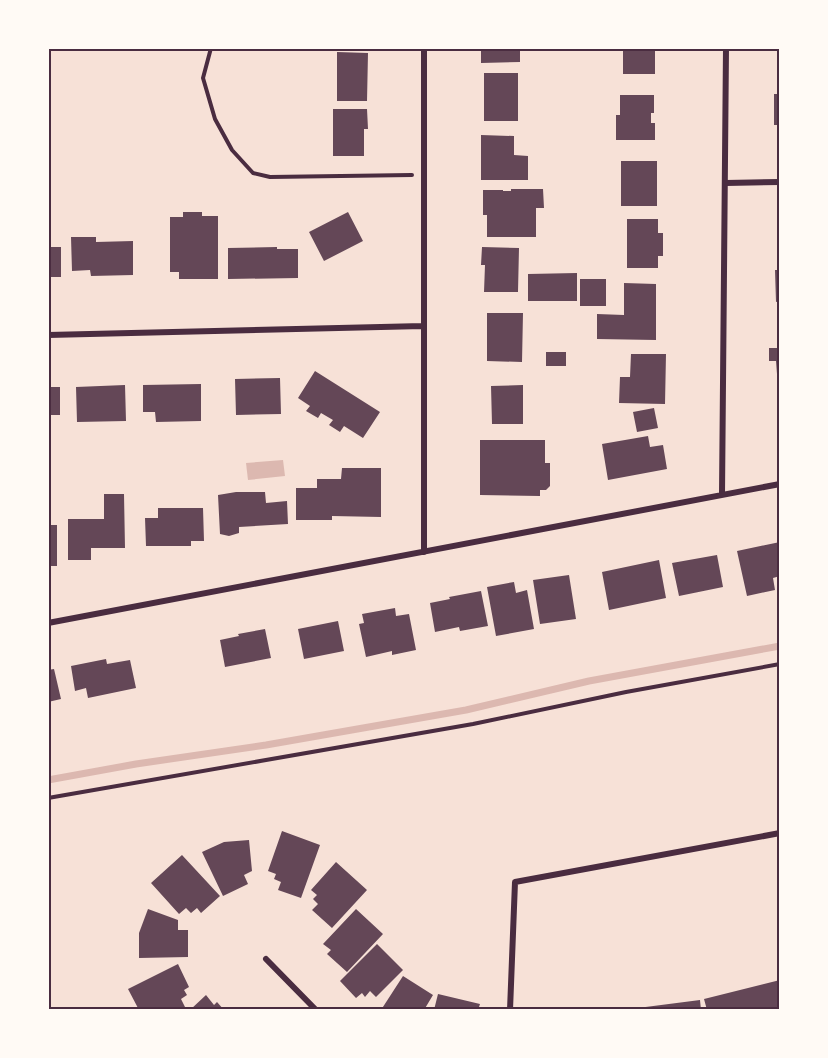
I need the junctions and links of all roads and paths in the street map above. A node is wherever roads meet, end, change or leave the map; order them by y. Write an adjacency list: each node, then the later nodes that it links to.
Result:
1 (211, 48): 4 (path)
2 (424, 48): 4 (street)
3 (726, 48): 6 (street)
4 (424, 177): 7 (street)
5 (780, 182): 6 (street)
6 (726, 183): 10 (street)
7 (423, 326): 8 (street); 11 (street)
8 (48, 335)
9 (780, 484): 10 (street)
10 (722, 494): 11 (street)
11 (424, 552): 12 (street)
12 (48, 623)
13 (780, 664): 14 (path)
14 (48, 798)
15 (780, 833): 18 (street)
16 (266, 959): 17 (street)
17 (316, 1010)
18 (510, 1010)

